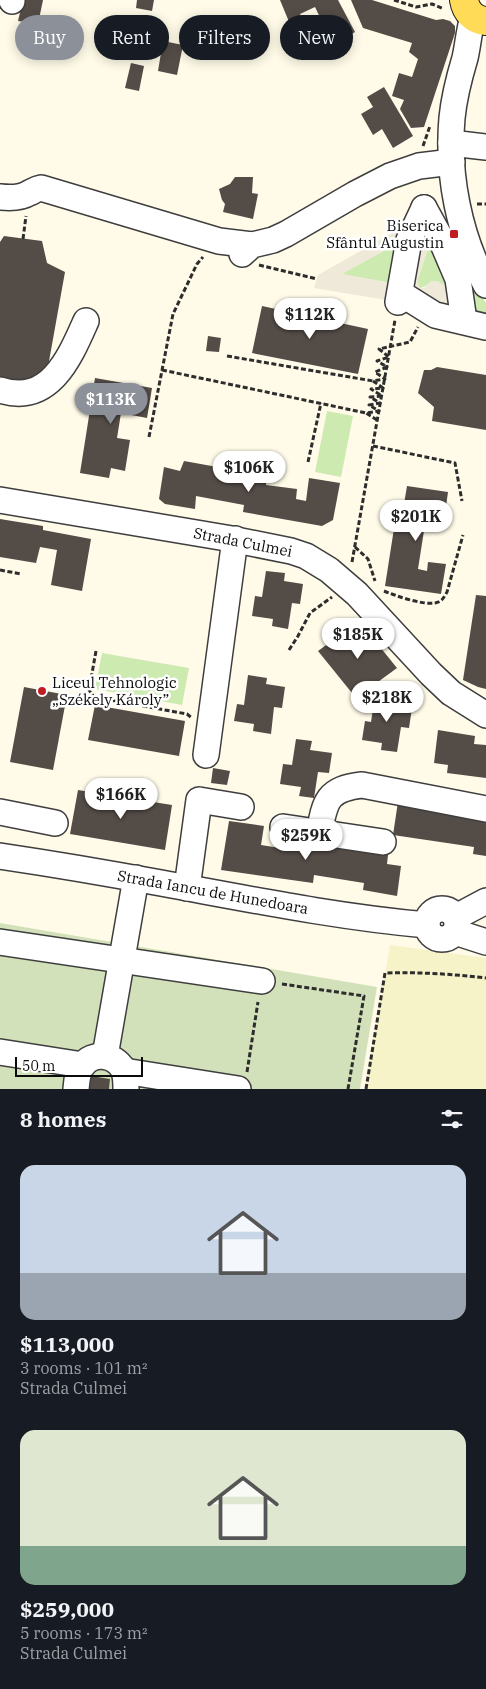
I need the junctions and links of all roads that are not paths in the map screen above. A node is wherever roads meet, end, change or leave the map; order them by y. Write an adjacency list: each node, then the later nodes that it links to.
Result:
1 (472, 15): 3 (street)
2 (486, 147): 3 (street)
3 (452, 153): 4 (street); 5 (street)
4 (0, 198)
5 (486, 285)
6 (86, 321): 8 (street)
7 (475, 324): 7 (street)
8 (0, 390)
9 (0, 500): 10 (street, Strada Culmei)
10 (235, 539): 11 (street, Strada Culmei); 12 (street)
11 (486, 715)
12 (207, 744)
13 (240, 807): 22 (street)
14 (486, 808): 18 (street)
15 (0, 812): 16 (street)
16 (55, 823)
17 (283, 827): 18 (street)
18 (319, 833): 19 (street)
19 (383, 842)
20 (6, 852): 21 (street, Strada Iancu de Hunedoara)
21 (136, 878): 22 (street, Strada Iancu de Hunedoara); 27 (street)
22 (187, 888): 24 (street, Strada Iancu de Hunedoara)
23 (486, 901): 24 (street)
24 (456, 925): 26 (street)
25 (0, 942): 27 (street)
26 (486, 942)
27 (122, 960): 28 (street); 30 (street)
28 (262, 981)
29 (0, 1052): 30 (street)
30 (94, 1060): 31 (street); 33 (street)
31 (125, 1080): 32 (street)
32 (242, 1084)
33 (76, 1089)

